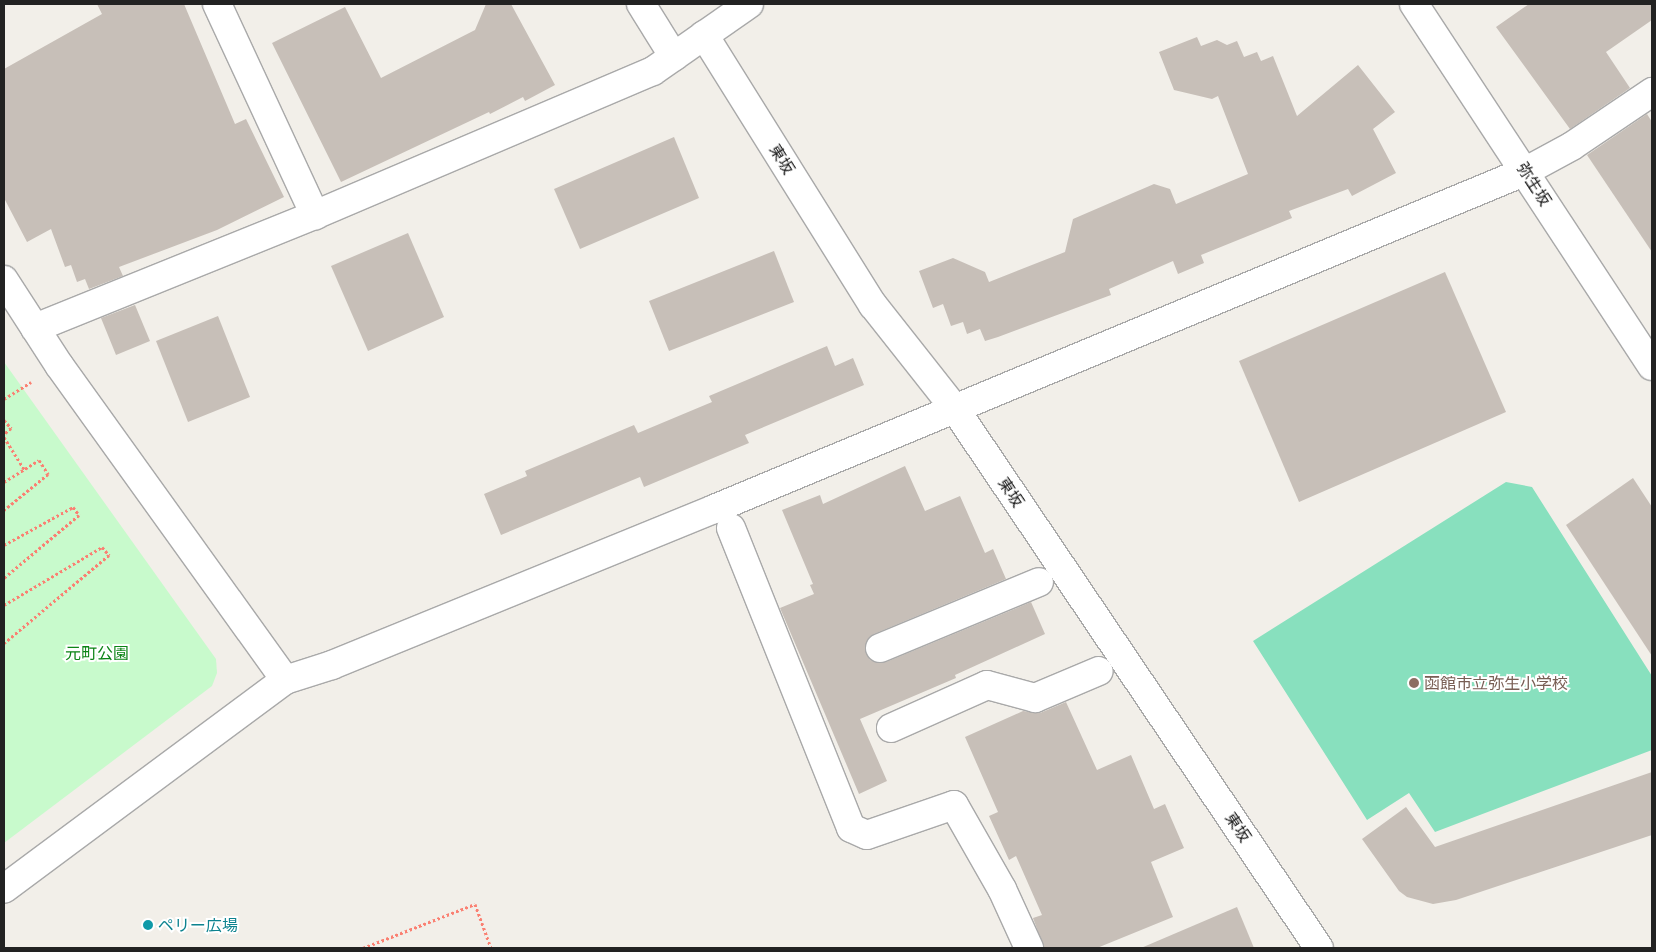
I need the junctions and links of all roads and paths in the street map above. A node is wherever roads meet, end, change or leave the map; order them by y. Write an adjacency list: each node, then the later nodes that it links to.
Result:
1 (217, 4): 9 (street)
2 (641, 4): 6 (street)
3 (749, 4): 5 (street)
4 (1414, 4): 8 (street, 弥生坂)
5 (704, 36): 6 (street); 15 (street, 東坂)
6 (674, 57): 9 (street)
7 (1652, 92): 8 (street)
8 (1526, 171): 12 (street, 弥生坂); 15 (street)
9 (316, 215): 11 (street)
10 (7, 292): 11 (street)
11 (35, 328): 29 (street)
12 (1652, 366)
13 (35, 379): 14 (path)
14 (4, 399)
15 (955, 409): 29 (street); 35 (street, 東坂)
16 (4, 420): 17 (path)
17 (4, 435): 18 (path)
18 (24, 469): 19 (path); 20 (path)
19 (4, 482)
20 (4, 510)
21 (731, 528): 34 (street)
22 (4, 545): 23 (path)
23 (4, 578)
24 (1039, 582): 27 (street)
25 (4, 605): 26 (path)
26 (4, 643)
27 (880, 648)
28 (1099, 671): 30 (street)
29 (285, 680): 31 (street)
30 (892, 728)
31 (4, 889)
32 (363, 948): 33 (path)
33 (491, 948)
34 (1029, 948)
35 (1319, 948)

